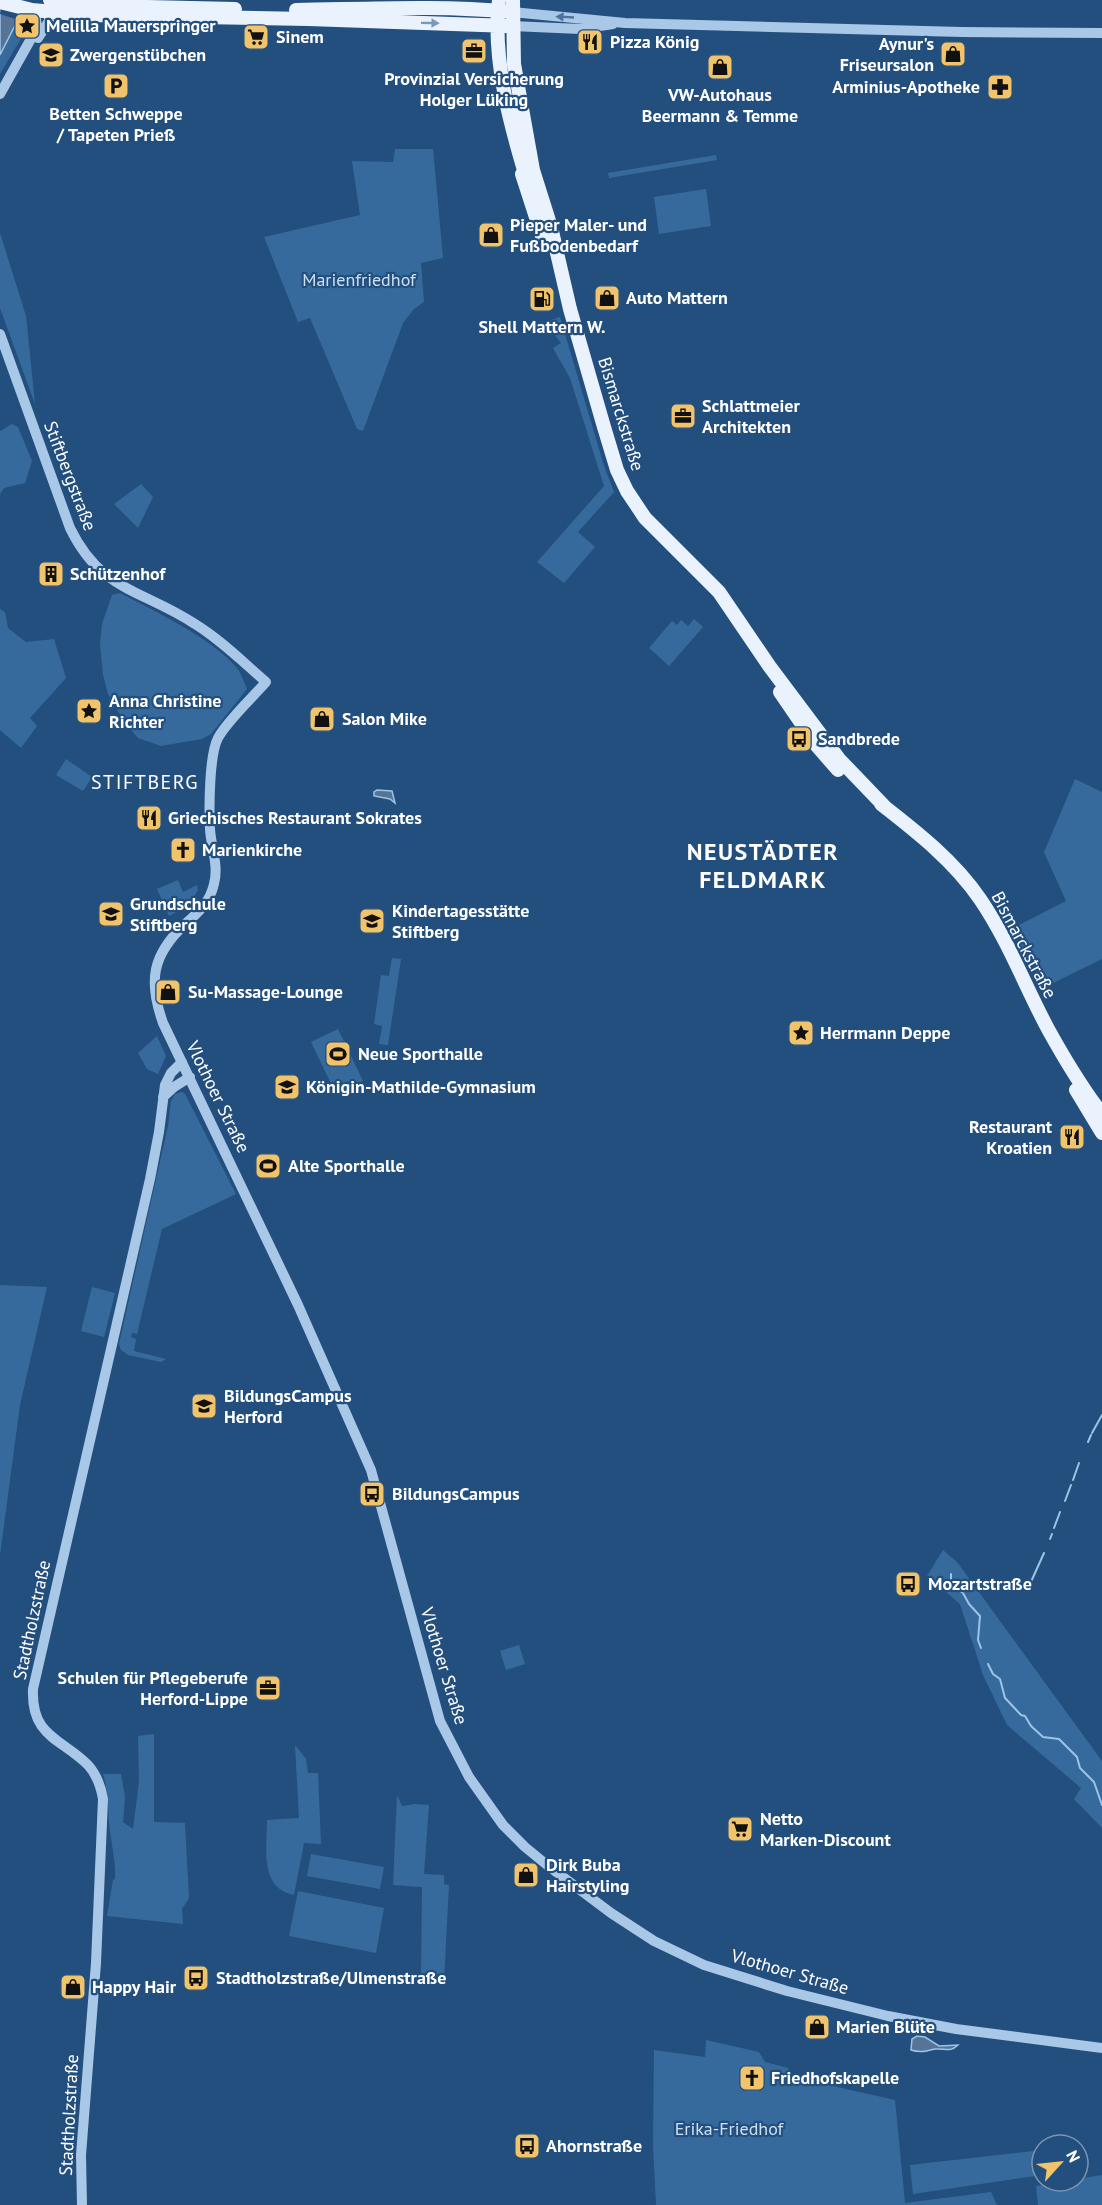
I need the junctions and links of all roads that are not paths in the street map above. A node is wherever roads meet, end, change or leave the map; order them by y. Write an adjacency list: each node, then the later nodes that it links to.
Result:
1 (0, 2): 3 (main road)
2 (50, 4): 3 (main road); 4 (main road); 7 (street)
3 (32, 10): 7 (street)
4 (498, 12): 5 (main road); 9 (main road, Bismarckstraße)
5 (513, 13): 6 (street); 11 (main road, Bismarckstraße)
6 (1102, 33)
7 (18, 63): 8 (street)
8 (0, 94)
9 (512, 131): 10 (main road); 11 (main road, Bismarckstraße)
10 (544, 242)
11 (560, 266): 14 (main road, Bismarckstraße)
12 (0, 334): 13 (street, Stiftbergstraße)
13 (170, 939): 15 (street, Vlothoer Straße)
14 (1048, 1028): 18 (main road, Bismarckstraße); 19 (main road, Bismarckstraße)
15 (182, 1062): 16 (street, Vlothoer Straße); 17 (street, Stadtholzstraße)
16 (190, 1077): 17 (street); 20 (street, Vlothoer Straße)
17 (163, 1098): 21 (street, Stadtholzstraße)
18 (1102, 1114)
19 (1102, 1133)
20 (1102, 2048)
21 (82, 2205)

